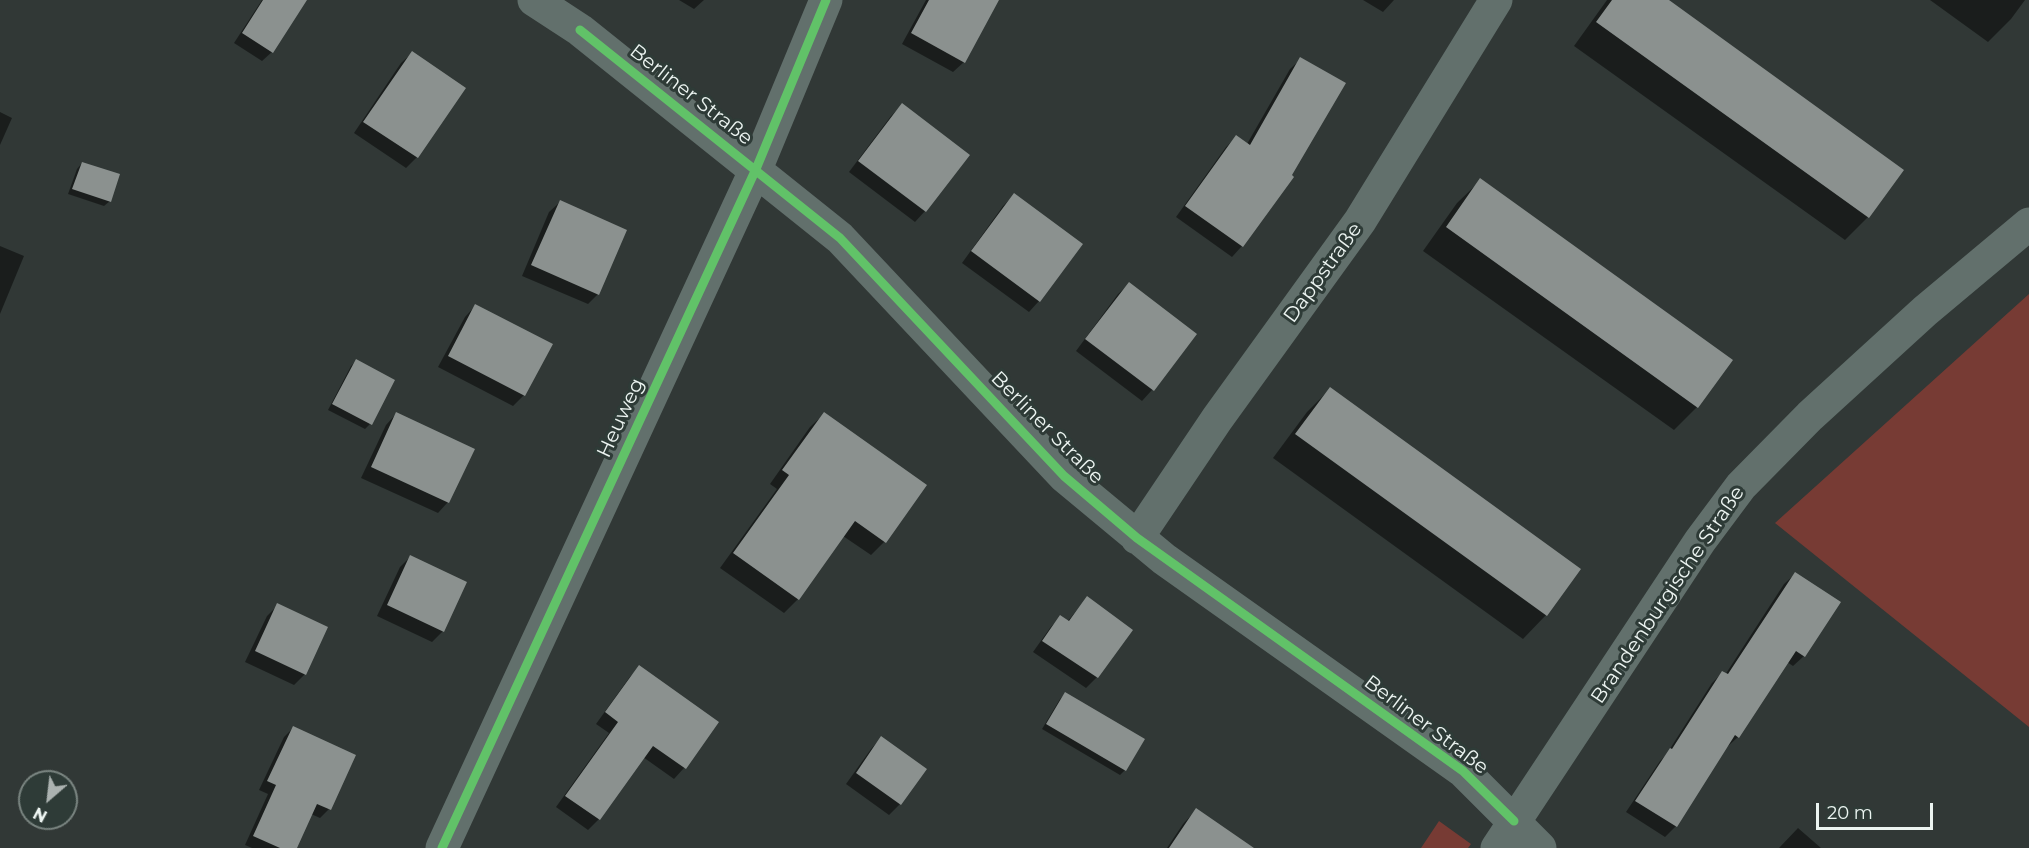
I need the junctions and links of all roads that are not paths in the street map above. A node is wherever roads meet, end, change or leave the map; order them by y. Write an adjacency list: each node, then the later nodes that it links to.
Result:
1 (534, 0): 4 (street, Berliner Straße)
2 (826, 0): 4 (street, Heuweg)
3 (1496, 0): 6 (street, Dappstraße)
4 (756, 169): 6 (street, Berliner Straße); 8 (street, Heuweg)
5 (2029, 224): 7 (street, Brandenburgische Straße)
6 (1137, 538): 7 (street, Berliner Straße)
7 (1514, 821): 9 (street, Brandenburgische Straße); 10 (street, Berliner Straße)
8 (442, 848)
9 (1497, 848)
10 (1540, 848)

